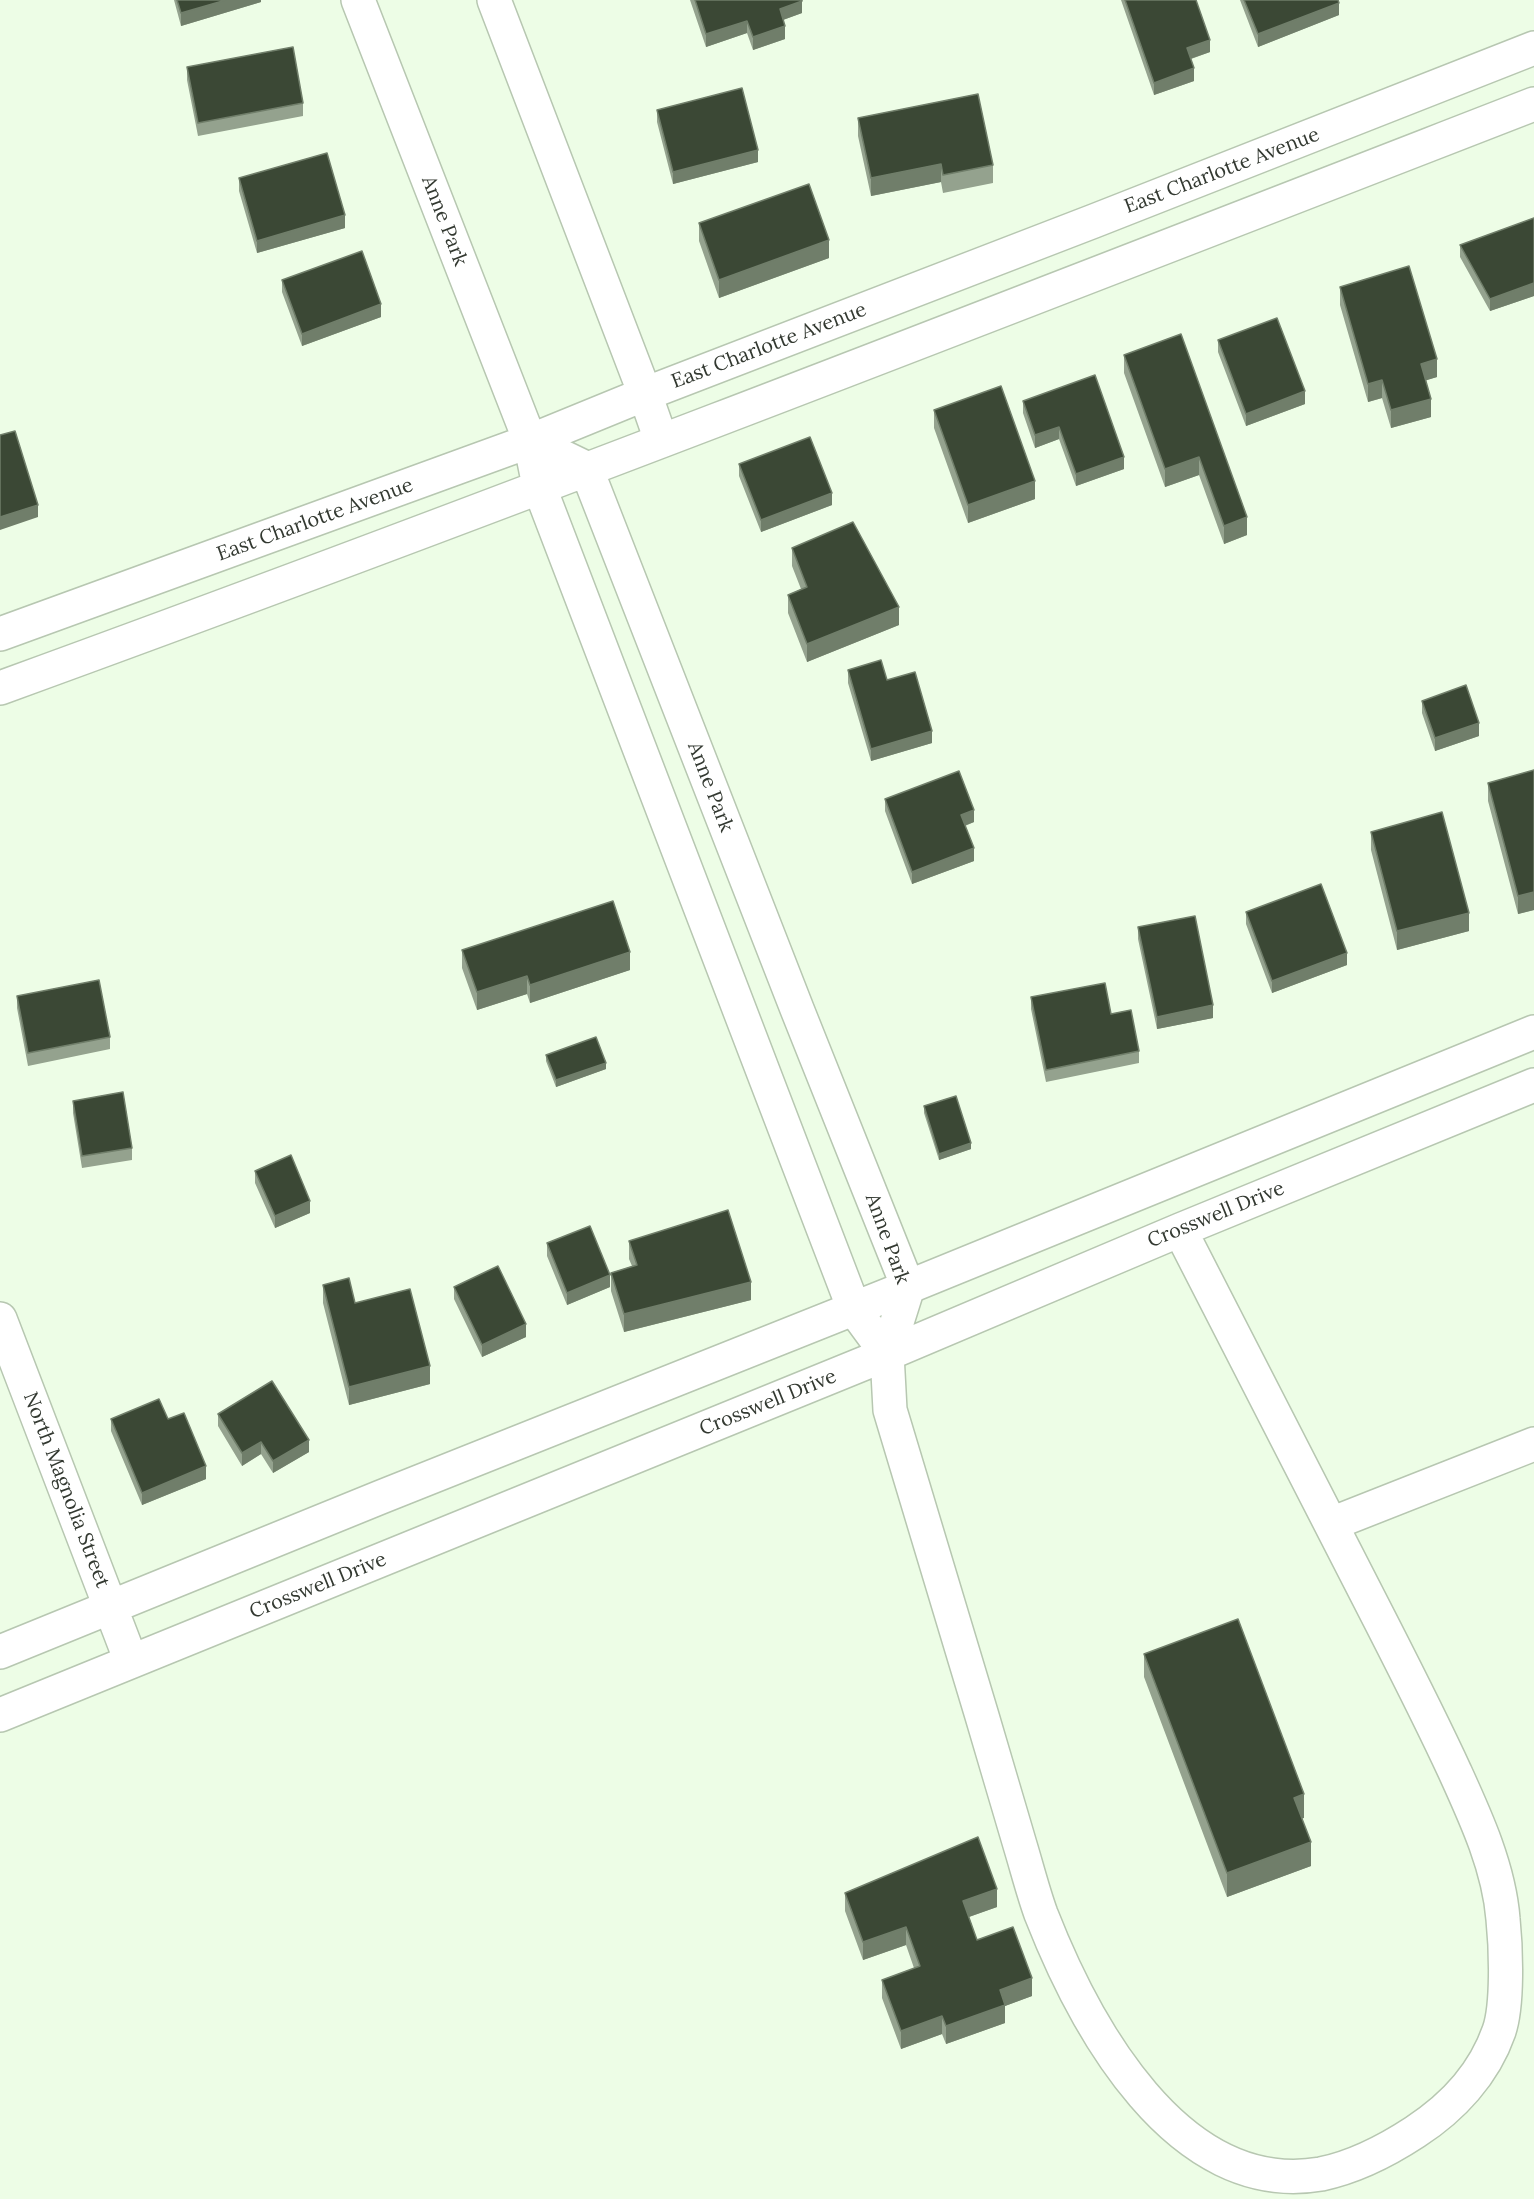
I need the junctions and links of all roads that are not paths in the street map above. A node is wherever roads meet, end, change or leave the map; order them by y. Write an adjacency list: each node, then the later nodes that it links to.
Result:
1 (358, 0): 7 (street, Anne Park)
2 (494, 0): 5 (street)
3 (1534, 48): 5 (street, East Charlotte Avenue)
4 (1534, 104): 6 (street)
5 (645, 394): 6 (street); 7 (street, East Charlotte Avenue)
6 (661, 440): 8 (street)
7 (530, 441): 8 (street); 9 (street, Anne Park); 10 (street, East Charlotte Avenue)
8 (586, 468): 9 (street); 15 (street, Anne Park)
9 (539, 486): 11 (street); 16 (street, Anne Park)
10 (0, 634)
11 (0, 688)
12 (1534, 1032): 15 (street)
13 (1534, 1086): 14 (street, Crosswell Drive)
14 (1180, 1230): 18 (street, Crosswell Drive); 20 (street)
15 (908, 1287): 16 (street); 18 (street, Anne Park)
16 (854, 1309): 18 (street, Anne Park); 21 (street)
17 (0, 1319): 21 (street, North Magnolia Street)
18 (887, 1354): 20 (street); 23 (street, Crosswell Drive)
19 (1534, 1444): 20 (street)
20 (1330, 1524)
21 (111, 1606): 22 (street); 23 (street, North Magnolia Street)
22 (0, 1652)
23 (131, 1661): 24 (street, Crosswell Drive)
24 (0, 1715)

